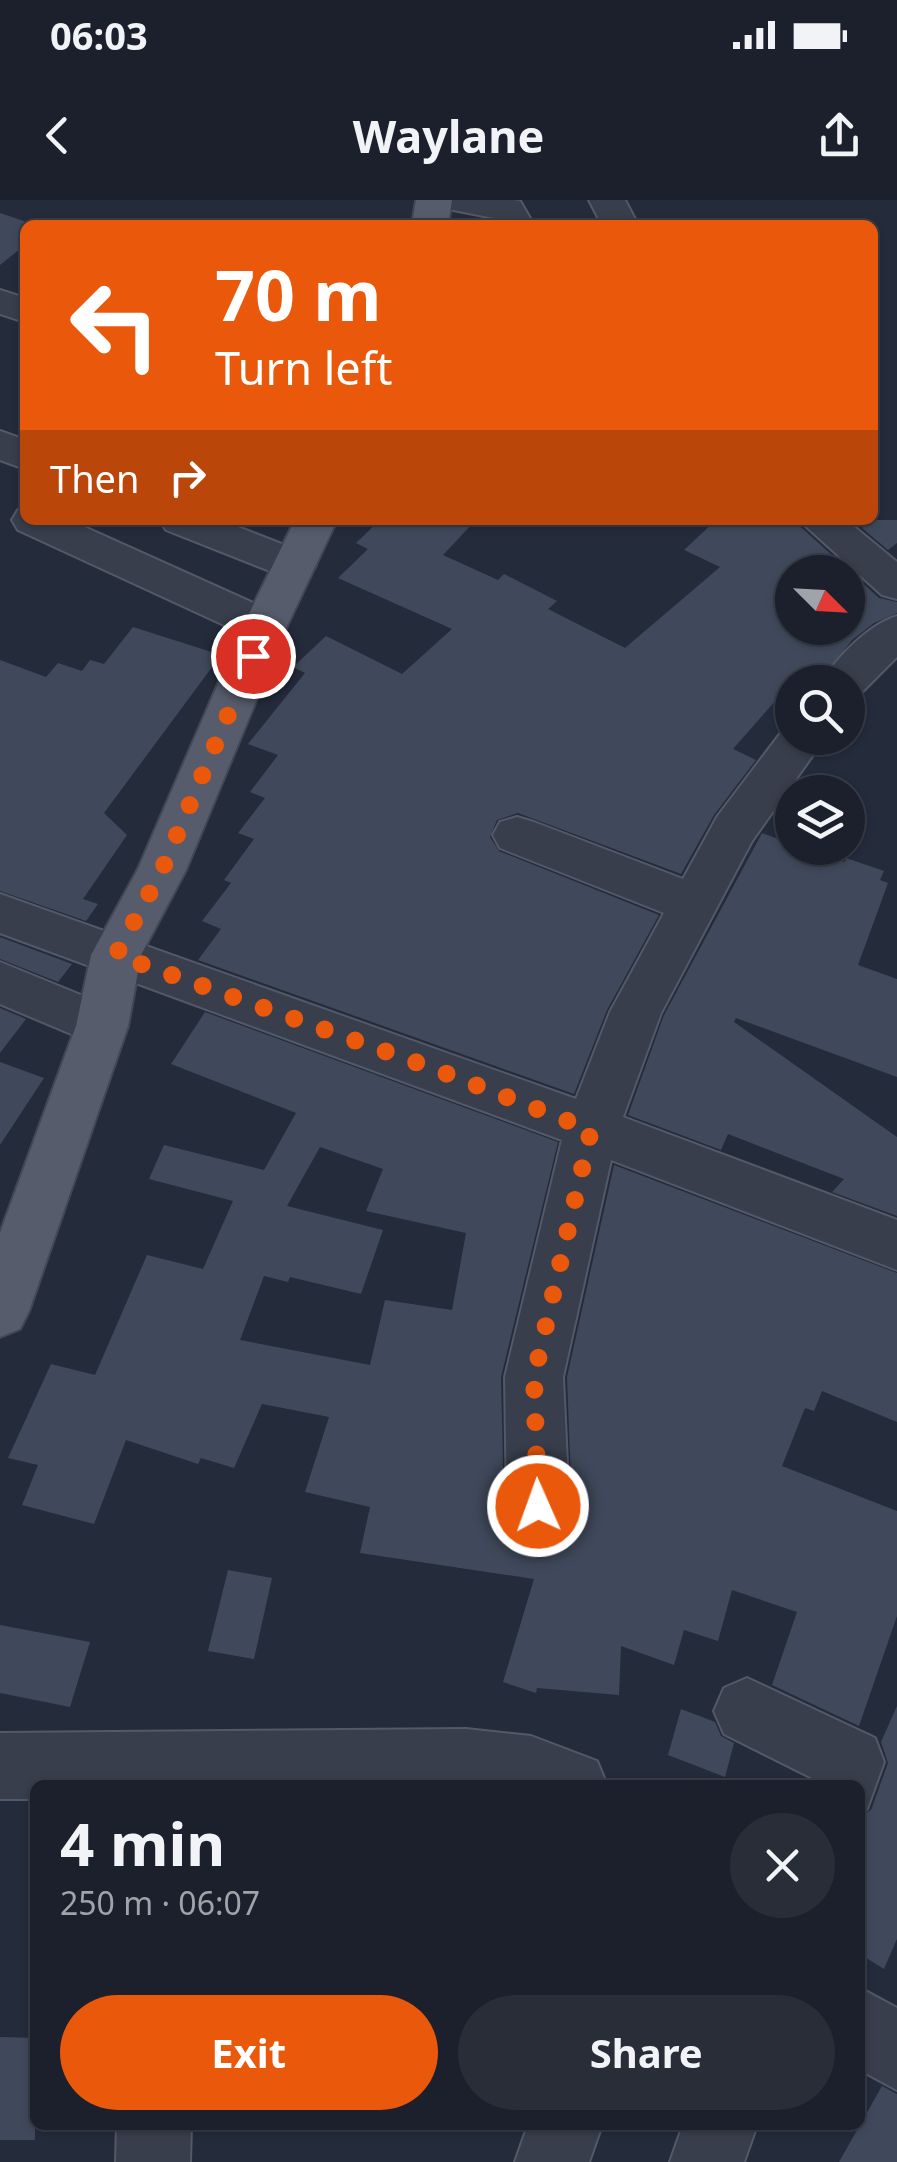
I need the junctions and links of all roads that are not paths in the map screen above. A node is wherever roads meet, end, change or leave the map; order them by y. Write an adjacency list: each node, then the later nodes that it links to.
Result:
1 (450, 200): 2 (street)
2 (513, 220)
3 (43, 525): 9 (street)
4 (194, 525): 7 (street)
5 (314, 525): 7 (main road)
6 (826, 525): 8 (street)
7 (295, 565): 9 (main road)
8 (897, 585)
9 (266, 626): 16 (main road)
10 (897, 630): 11 (street)
11 (862, 665)
12 (789, 755): 14 (street)
13 (516, 835): 14 (street)
14 (694, 904): 19 (street)
15 (0, 914): 16 (street)
16 (116, 955): 18 (main road); 19 (street)
17 (0, 982): 18 (street)
18 (102, 1026): 21 (main road)
19 (591, 1130): 20 (street); 22 (street)
20 (897, 1245)
21 (0, 1311)
22 (538, 1506)
23 (747, 1710): 26 (street)
24 (0, 1766): 25 (street)
25 (560, 1780)
26 (845, 1780)
27 (865, 2028): 28 (street)
28 (897, 2054)
29 (154, 2130): 32 (street)
30 (563, 2130): 33 (street)
31 (718, 2130): 34 (street)
32 (152, 2162)
33 (552, 2162)
34 (707, 2162)

